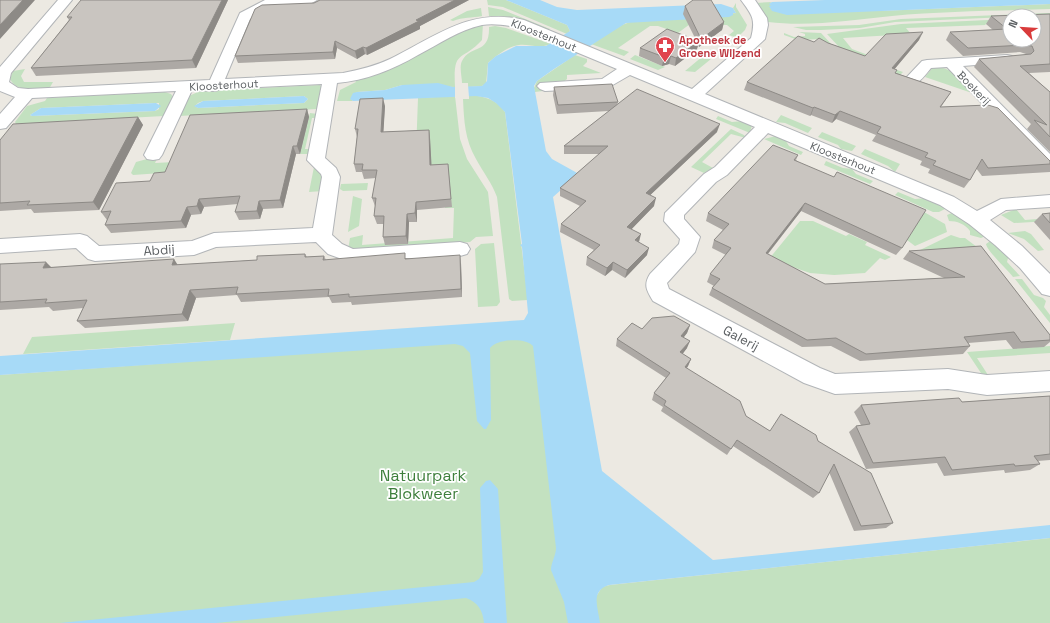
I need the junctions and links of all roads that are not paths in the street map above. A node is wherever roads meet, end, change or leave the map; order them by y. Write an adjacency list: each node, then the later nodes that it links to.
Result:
1 (65, 0): 12 (street, Kloosterhout)
2 (310, 0): 9 (street)
3 (748, 0): 13 (street)
4 (1020, 58): 5 (street, Boekerij)
5 (950, 62): 8 (street, Boekerij); 17 (street, Boekerij)
6 (628, 68): 7 (street, Kloosterhout); 10 (street); 13 (street, Kloosterhout)
7 (330, 80): 9 (street, Kloosterhout); 20 (street)
8 (912, 80)
9 (215, 86): 11 (street, Kloosterhout)
10 (545, 86)
11 (186, 87): 12 (street, Kloosterhout); 16 (street)
12 (28, 94): 14 (street)
13 (694, 96): 15 (street, Kloosterhout)
14 (0, 124)
15 (766, 126): 19 (street, Kloosterhout); 24 (street, Galerij)
16 (154, 155)
17 (1050, 164)
18 (1050, 201): 19 (street)
19 (976, 219): 23 (street, Kloosterhout)
20 (322, 235): 21 (street, Abdij); 22 (street)
21 (0, 246)
22 (460, 249)
23 (1050, 288)
24 (1050, 381)

